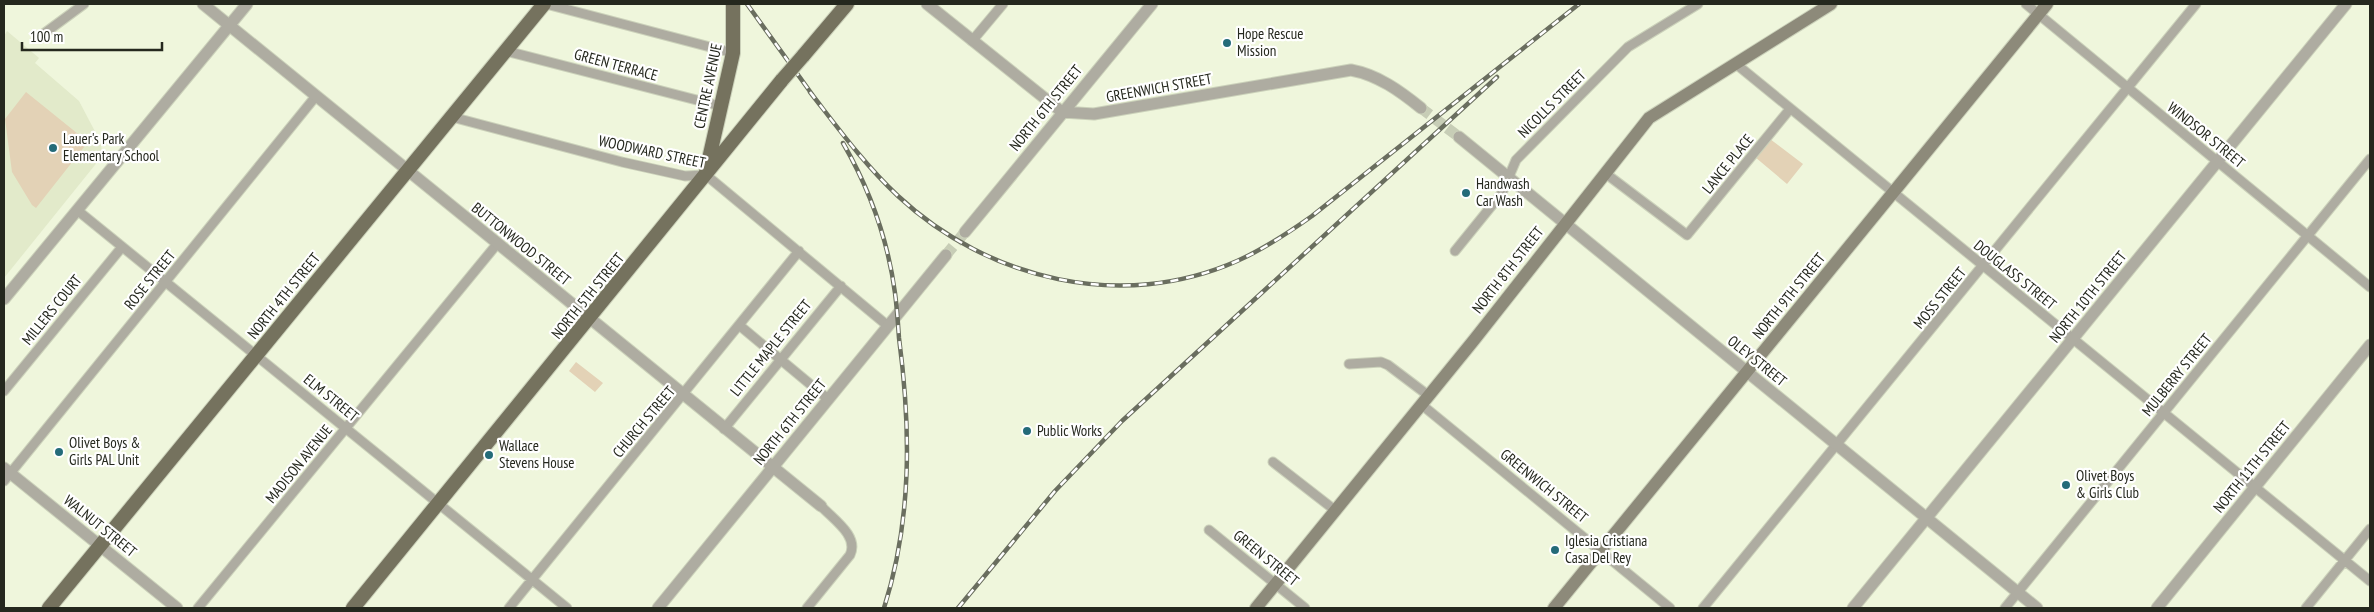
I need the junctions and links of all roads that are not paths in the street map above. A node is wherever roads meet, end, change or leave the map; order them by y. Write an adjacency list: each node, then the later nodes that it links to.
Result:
1 (84, 4): 18 (street)
2 (203, 4): 17 (street, BUTTONWOOD STREET)
3 (247, 4): 17 (street)
4 (545, 4): 20 (main road, NORTH 4TH STREET); 21 (street)
5 (733, 4): 21 (main road, CENTRE AVENUE)
6 (847, 4): 35 (main road, NORTH 5TH STREET, bridge)
7 (927, 4): 19 (street)
8 (1003, 4): 19 (street)
9 (1152, 4): 28 (street, NORTH 6TH STREET)
10 (1698, 4): 36 (street, NICOLLS STREET)
11 (1831, 4): 22 (main road, NORTH 8TH STREET)
12 (2026, 4): 16 (street, WINDSOR STREET)
13 (2047, 4): 16 (main road, NORTH 9TH STREET)
14 (2196, 4): 23 (street, MOSS STREET)
15 (2346, 4): 32 (street, NORTH 10TH STREET)
16 (2038, 15): 23 (street, WINDSOR STREET); 37 (main road, NORTH 9TH STREET)
17 (229, 25): 24 (street, BUTTONWOOD STREET); 38 (street)
18 (42, 35)
19 (972, 41): 28 (street)
20 (506, 51): 25 (street, GREEN TERRACE); 29 (main road, NORTH 4TH STREET)
21 (733, 53): 25 (main road, CENTRE AVENUE)
22 (1736, 64): 27 (street, DOUGLASS STREET); 34 (main road, NORTH 8TH STREET)
23 (2127, 88): 32 (street, WINDSOR STREET); 47 (street, MOSS STREET)
24 (316, 96): 33 (street, BUTTONWOOD STREET); 48 (street, ROSE STREET)
25 (720, 106): 35 (main road, CENTRE AVENUE)
26 (1421, 108): 28 (street, GREENWICH STREET)
27 (1790, 109): 34 (street, LANCE PLACE); 37 (street, DOUGLASS STREET)
28 (1062, 112): 40 (street, NORTH 6TH STREET)
29 (452, 117): 33 (main road, NORTH 4TH STREET); 35 (street, WOODWARD STREET)
30 (1458, 137): 36 (street, OLEY STREET)
31 (2370, 159): 41 (street, MULBERRY STREET)
32 (2217, 162): 41 (street, WINDSOR STREET); 55 (street, NORTH 10TH STREET)
33 (408, 171): 42 (street, BUTTONWOOD STREET); 57 (main road, NORTH 4TH STREET)
34 (1605, 173): 39 (main road, NORTH 8TH STREET)
35 (706, 175): 44 (street, WOODWARD STREET); 52 (main road, NORTH 5TH STREET)
36 (1508, 178): 39 (street, OLEY STREET); 45 (street, NICOLLS STREET)
37 (1894, 194): 47 (street, DOUGLASS STREET); 60 (main road, NORTH 9TH STREET)
38 (77, 210): 43 (street, ELM STREET); 51 (street)
39 (1565, 224): 60 (street, OLEY STREET); 64 (main road, NORTH 8TH STREET)
40 (965, 232)
41 (2307, 235): 50 (street, WINDSOR STREET); 65 (street, MULBERRY STREET)
42 (497, 244): 52 (street, BUTTONWOOD STREET); 66 (street, MADISON AVENUE)
43 (122, 247): 48 (street, ELM STREET); 61 (street, MILLERS COURT)
44 (799, 251): 49 (street, WOODWARD STREET); 53 (street, CHURCH STREET)
45 (1455, 251)
46 (946, 256): 54 (street, NORTH 6TH STREET)
47 (1983, 267): 55 (street, DOUGLASS STREET); 68 (street, MOSS STREET)
48 (166, 282): 57 (street, ELM STREET); 71 (street, ROSE STREET)
49 (841, 286): 54 (street, WOODWARD STREET); 58 (street, LITTLE MAPLE STREET)
50 (2370, 286)
51 (4, 300)
52 (590, 319): 62 (street, BUTTONWOOD STREET); 73 (main road, NORTH 5TH STREET)
53 (739, 326): 58 (street); 62 (street, CHURCH STREET)
54 (888, 326): 63 (street, NORTH 6TH STREET)
55 (2073, 340): 65 (street, DOUGLASS STREET); 76 (street, NORTH 10TH STREET)
56 (2370, 345): 72 (street, NORTH 11TH STREET)
57 (256, 355): 66 (street, ELM STREET); 79 (main road, NORTH 4TH STREET)
58 (780, 359): 63 (street); 67 (street, LITTLE MAPLE STREET)
59 (1348, 364): 64 (street, GREENWICH STREET)
60 (1748, 373): 68 (street, OLEY STREET); 80 (main road, NORTH 9TH STREET)
61 (4, 391)
62 (683, 395): 67 (street, BUTTONWOOD STREET); 82 (street, CHURCH STREET)
63 (828, 399): 70 (street, NORTH 6TH STREET)
64 (1425, 401): 75 (main road, NORTH 8TH STREET); 80 (street, GREENWICH STREET)
65 (2164, 413): 72 (street, DOUGLASS STREET); 85 (street, MULBERRY STREET)
66 (346, 428): 73 (street, ELM STREET); 88 (street, MADISON AVENUE)
67 (724, 429): 70 (street, BUTTONWOOD STREET)
68 (1837, 446): 76 (street, OLEY STREET); 98 (street, MOSS STREET)
69 (1273, 462): 75 (street)
70 (772, 468): 74 (street, BUTTONWOOD STREET); 92 (street, NORTH 6TH STREET)
71 (6, 474): 79 (street, WALNUT STREET)
72 (2255, 487): 81 (street, DOUGLASS STREET); 102 (street, NORTH 11TH STREET)
73 (438, 503): 82 (street, ELM STREET); 89 (main road, NORTH 5TH STREET)
74 (821, 506): 93 (street)
75 (1336, 511): 84 (main road, NORTH 8TH STREET)
76 (1927, 519): 85 (street, OLEY STREET); 99 (street, NORTH 10TH STREET)
77 (2370, 529): 81 (street)
78 (1209, 530): 84 (street, GREEN STREET)
79 (100, 545): 86 (main road, NORTH 4TH STREET); 87 (street, WALNUT STREET)
80 (1601, 552): 96 (main road, NORTH 9TH STREET); 97 (street, GREENWICH STREET)
81 (2345, 560): 83 (street, DOUGLASS STREET); 103 (street)
82 (532, 580): 90 (street, CHURCH STREET); 91 (street, ELM STREET)
83 (2370, 581)
84 (1276, 584): 94 (main road, NORTH 8TH STREET); 95 (street, GREEN STREET)
85 (2018, 593): 100 (street, MULBERRY STREET); 101 (street, OLEY STREET)
86 (49, 608)
87 (177, 608)
88 (198, 608)
89 (353, 608)
90 (509, 608)
91 (567, 608)
92 (658, 608)
93 (807, 608)
94 (1256, 608)
95 (1305, 608)
96 (1554, 608)
97 (1670, 608)
98 (1703, 608)
99 (1853, 608)
100 (2005, 608)
101 (2037, 608)
102 (2157, 608)
103 (2306, 608)

